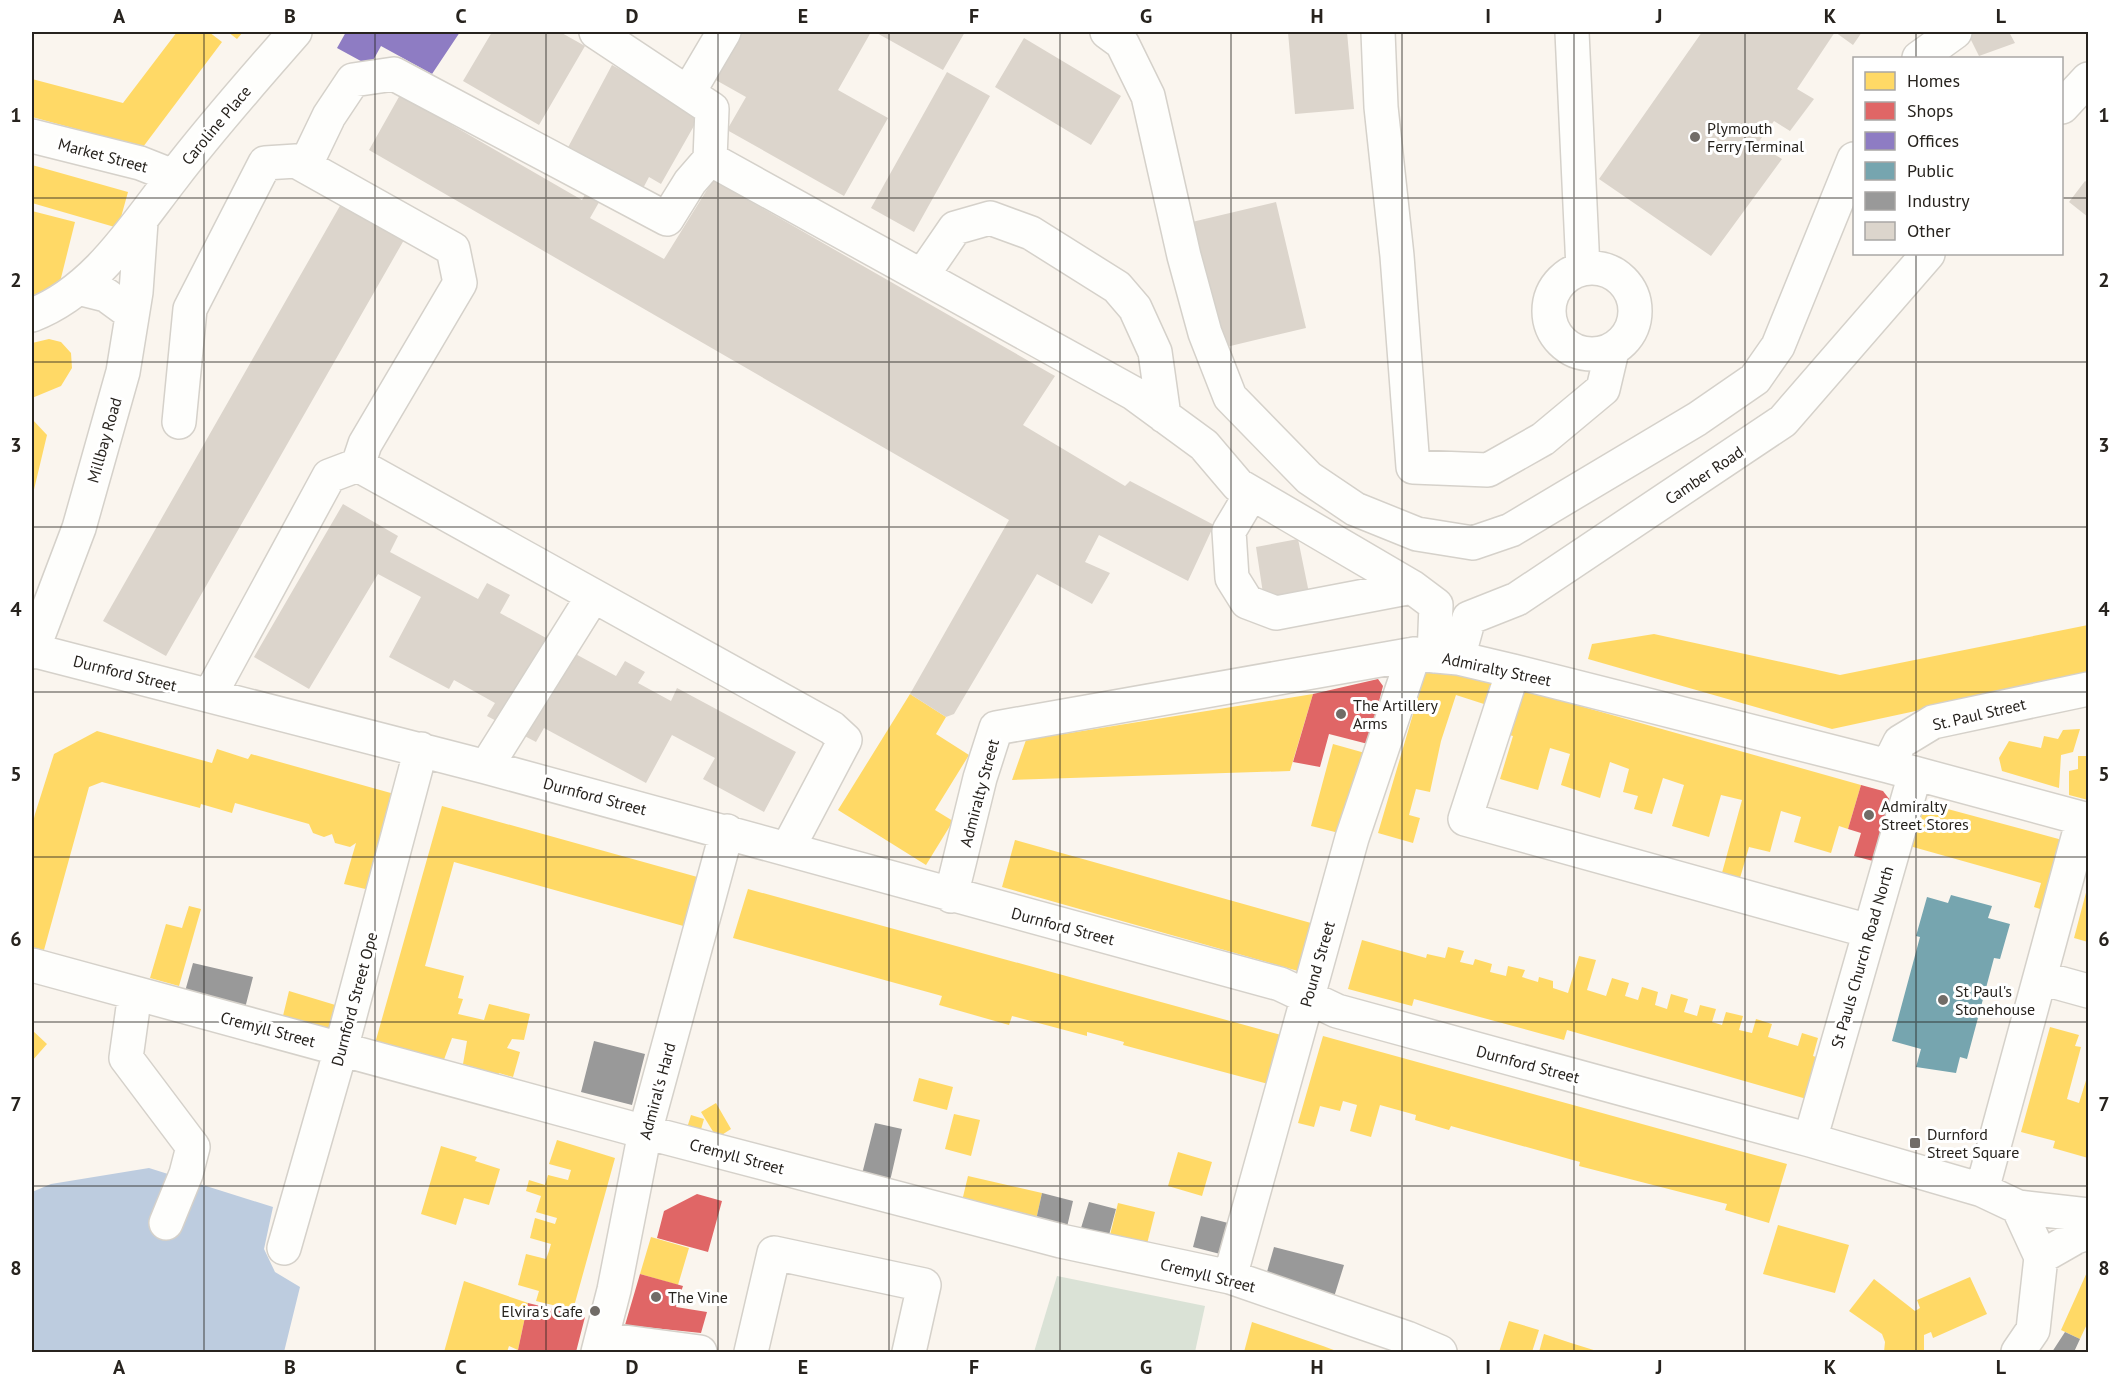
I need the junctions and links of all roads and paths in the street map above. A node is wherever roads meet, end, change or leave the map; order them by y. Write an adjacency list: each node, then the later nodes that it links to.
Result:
1 (294, 32): 16 (street, Caroline Place)
2 (596, 32): 10 (street)
3 (724, 32): 10 (street)
4 (1107, 32): 14 (street)
5 (1378, 32): 24 (street)
6 (1572, 32): 19 (street)
7 (1955, 32): 8 (street)
8 (1920, 57)
9 (2088, 79): 11 (street)
10 (688, 93): 13 (street)
11 (2063, 105)
12 (32, 136): 16 (street, Market Street)
13 (710, 159): 15 (street); 20 (street)
14 (1853, 161)
15 (305, 166): 26 (street); 27 (street)
16 (173, 176): 17 (street, Caroline Place)
17 (141, 222): 21 (street, Caroline Place); 22 (street, Millbay Road)
18 (1927, 255): 32 (street, Camber Road)
19 (1583, 269): 24 (street); 24 (street)
20 (922, 276): 25 (street); 25 (street)
21 (78, 288): 22 (street); 23 (street, Caroline Place)
22 (132, 314): 31 (street, Millbay Road)
23 (32, 315)
24 (1612, 351)
25 (1164, 416): 28 (street)
26 (180, 422)
27 (358, 465): 30 (street); 35 (street)
28 (1251, 494): 29 (street); 29 (street)
29 (1412, 587): 32 (street)
30 (593, 596): 37 (street); 41 (street)
31 (32, 651): 35 (street, Durnford Street)
32 (1436, 656): 33 (street, Admiralty Street); 42 (street, Admiralty Street); 48 (street, Pound Street)
33 (1513, 671): 38 (street, Admiralty Street); 43 (street)
34 (2088, 689): 38 (street, St. Paul Street)
35 (210, 695): 36 (street, Durnford Street)
36 (421, 749): 37 (street, Durnford Street); 49 (street, Durnford Street Ope)
37 (486, 767): 40 (street, Durnford Street)
38 (1902, 770): 39 (street, Admiralty Street); 43 (street, St Pauls Church Road North)
39 (2086, 820): 45 (street)
40 (727, 831): 41 (street, Durnford Street); 50 (street, Admiral's Hard)
41 (788, 848): 42 (street, Durnford Street)
42 (951, 896): 48 (street, Durnford Street)
43 (1869, 931): 51 (street, St Pauls Church Road North)
44 (32, 965): 47 (street, Cremyll Street)
45 (2041, 978): 46 (street); 52 (street)
46 (2088, 991)
47 (135, 993): 49 (street, Cremyll Street); 55 (street)
48 (1307, 998): 51 (street, Durnford Street); 59 (street, Pound Street)
49 (341, 1049): 50 (street, Cremyll Street); 57 (street, Durnford Street Ope)
50 (645, 1132): 59 (street, Cremyll Street); 60 (street, Admiral's Hard)
51 (1810, 1140): 52 (street, Durnford Street)
52 (1982, 1190): 53 (street, Durnford Street)
53 (2018, 1207): 54 (street, Durnford Street); 58 (street)
54 (2088, 1215)
55 (166, 1223)
56 (2088, 1233): 58 (street)
57 (284, 1248)
58 (2041, 1257): 65 (street)
59 (1230, 1277): 64 (street, Cremyll Street)
60 (600, 1346): 61 (street)
61 (678, 1351)
62 (752, 1353): 63 (street)
63 (909, 1353)
64 (1440, 1353)
65 (2018, 1353)

